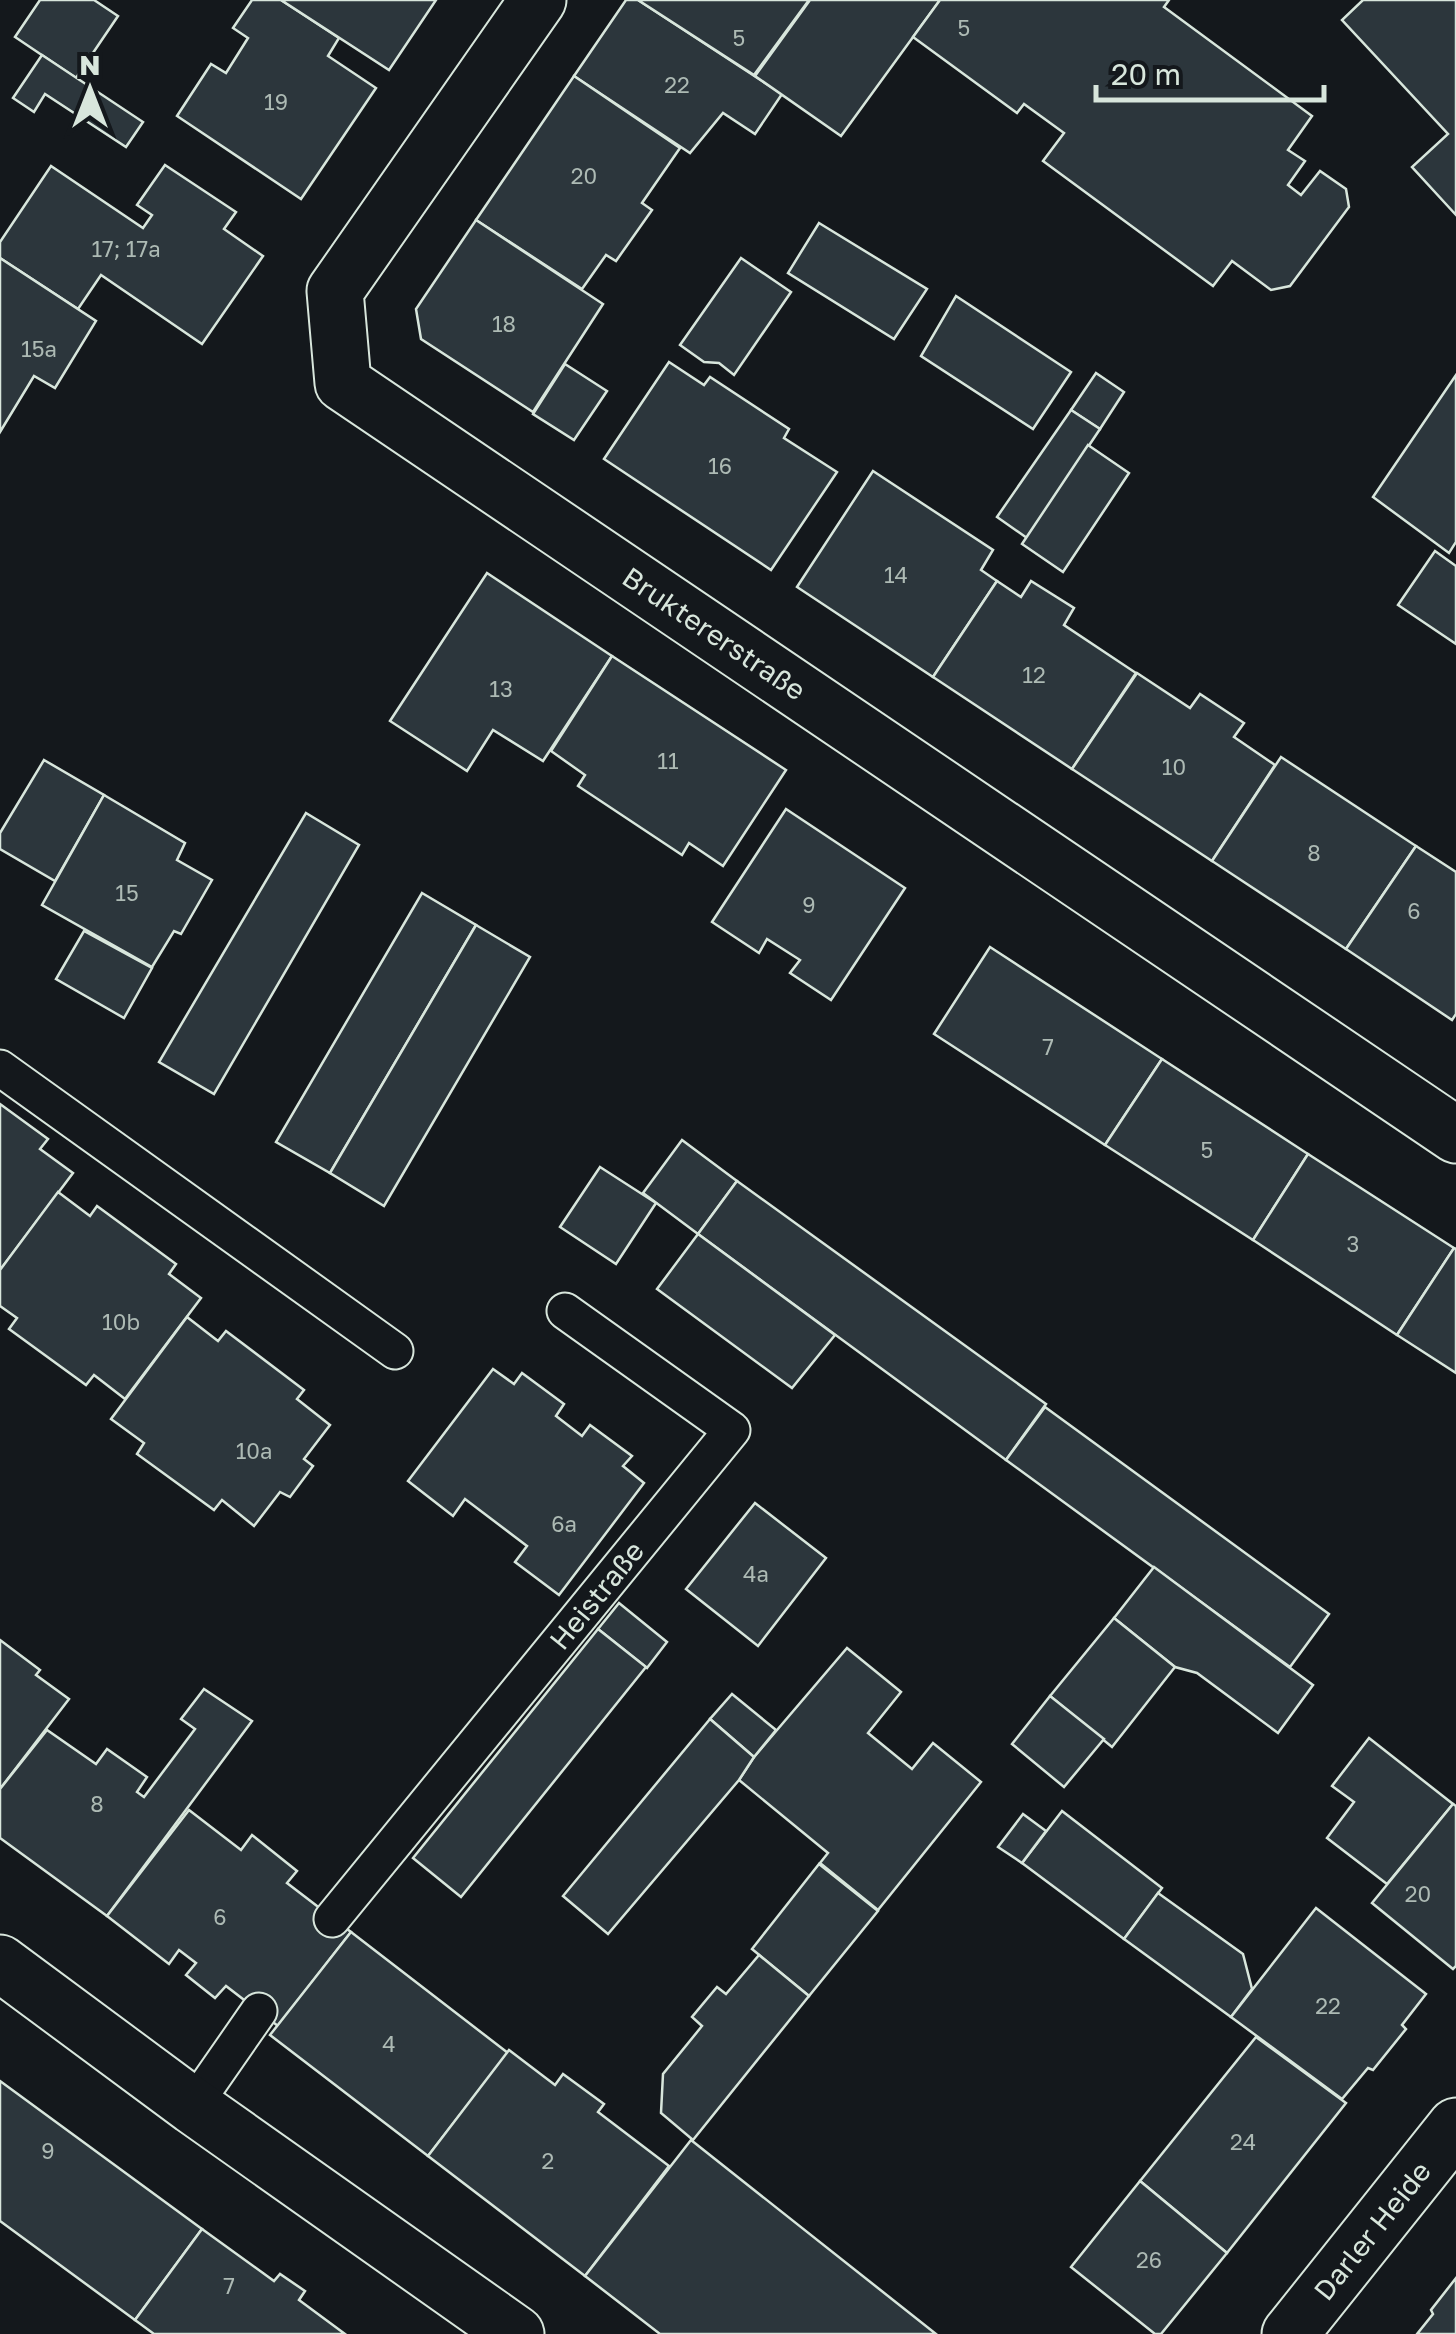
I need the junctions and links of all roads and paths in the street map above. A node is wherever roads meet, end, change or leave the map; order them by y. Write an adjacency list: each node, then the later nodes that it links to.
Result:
1 (538, 0): 3 (street, Bruktererstraße)
2 (0, 1068): 5 (lane)
3 (1456, 1135)
4 (565, 1311): 6 (lane, Heistraße)
5 (395, 1351)
6 (332, 1918)
7 (0, 1963): 9 (street)
8 (258, 2011): 9 (lane)
9 (193, 2106): 11 (street)
10 (1456, 2126): 12 (street, Darler Heide)
11 (516, 2334)
12 (1290, 2334)

